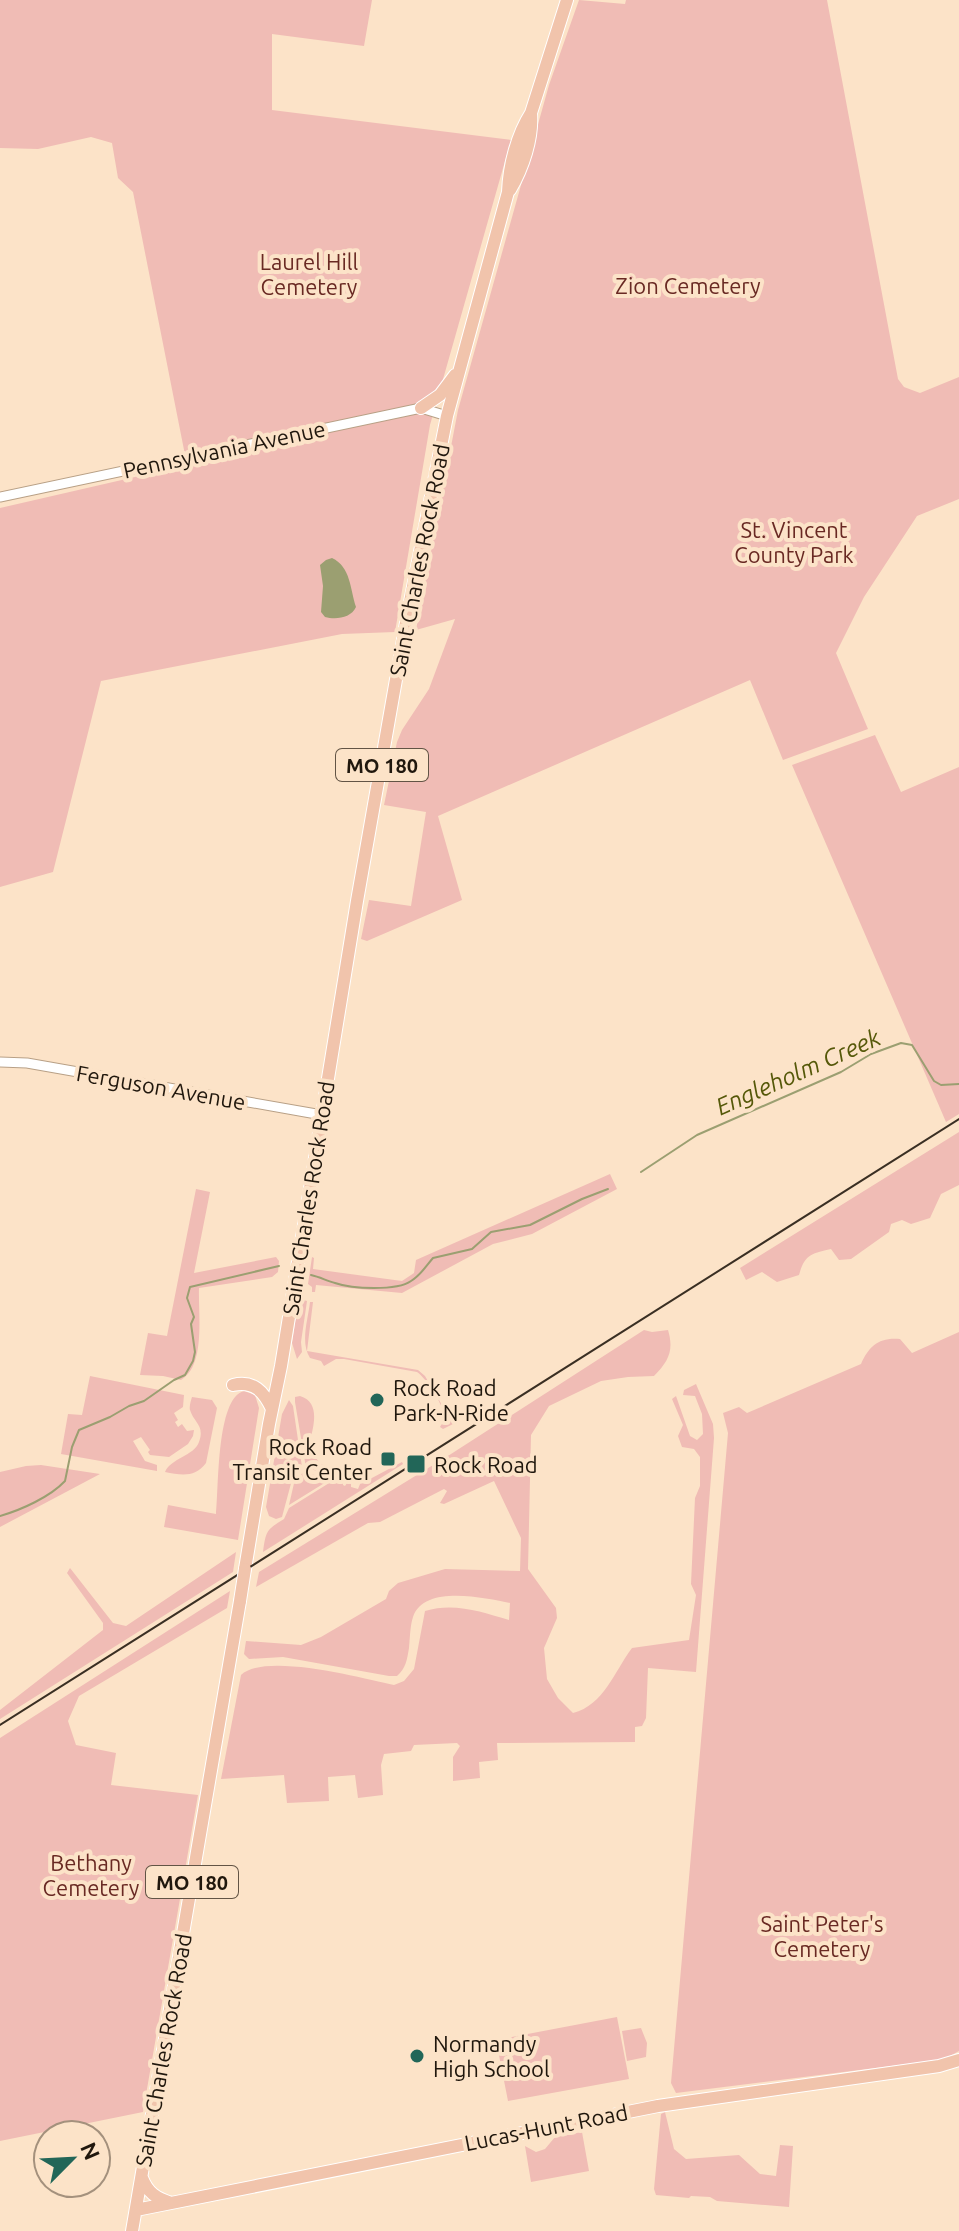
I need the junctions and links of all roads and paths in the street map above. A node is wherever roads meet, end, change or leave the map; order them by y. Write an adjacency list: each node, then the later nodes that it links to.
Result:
1 (567, 0): 2 (main road, Saint Charles Rock Road / MO 180)
2 (460, 369): 3 (main road); 4 (main road, Saint Charles Rock Road / MO 180)
3 (421, 408): 4 (street, Pennsylvania Avenue); 5 (street, Pennsylvania Avenue)
4 (447, 416): 7 (main road, Saint Charles Rock Road / MO 180)
5 (0, 497)
6 (0, 1062): 7 (street, Ferguson Avenue)
7 (322, 1115): 9 (main road, Saint Charles Rock Road / MO 180)
8 (233, 1385): 9 (main road)
9 (272, 1409): 11 (main road, Saint Charles Rock Road / MO 180, bridge)
10 (959, 2060): 12 (main road, Lucas-Hunt Road)
11 (142, 2178): 12 (main road); 13 (main road, Saint Charles Rock Road / MO 180)
12 (171, 2203): 13 (main road, Lucas-Hunt Road)
13 (136, 2210): 14 (main road, MO 180)
14 (132, 2231)

